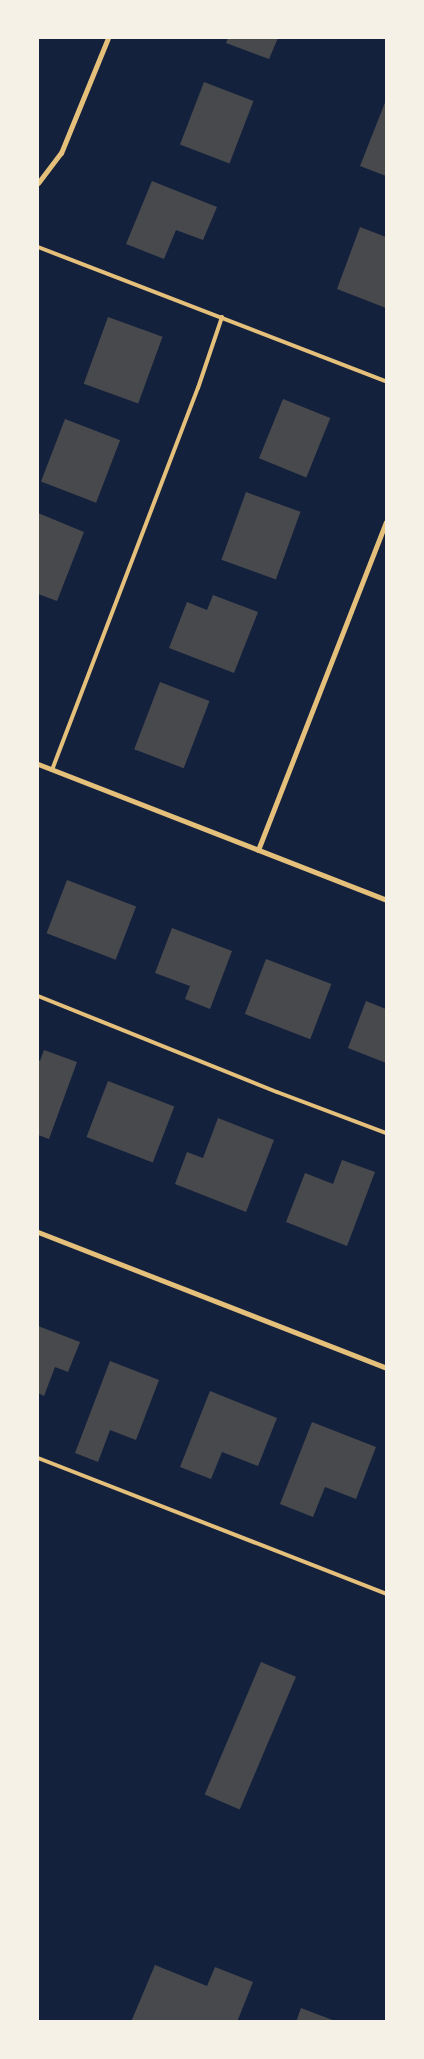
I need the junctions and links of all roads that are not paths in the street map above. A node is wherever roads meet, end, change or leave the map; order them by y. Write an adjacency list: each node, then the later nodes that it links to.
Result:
1 (108, 38): 2 (street)
2 (38, 183)
3 (38, 247): 4 (lane)
4 (222, 317): 5 (lane); 8 (lane)
5 (386, 381)
6 (386, 522): 9 (street)
7 (38, 764): 8 (street)
8 (52, 770): 9 (street)
9 (258, 850): 10 (street)
10 (386, 900)
11 (38, 996): 12 (lane)
12 (386, 1133)
13 (38, 1232): 14 (street)
14 (386, 1368)
15 (38, 1458): 16 (lane)
16 (386, 1594)

